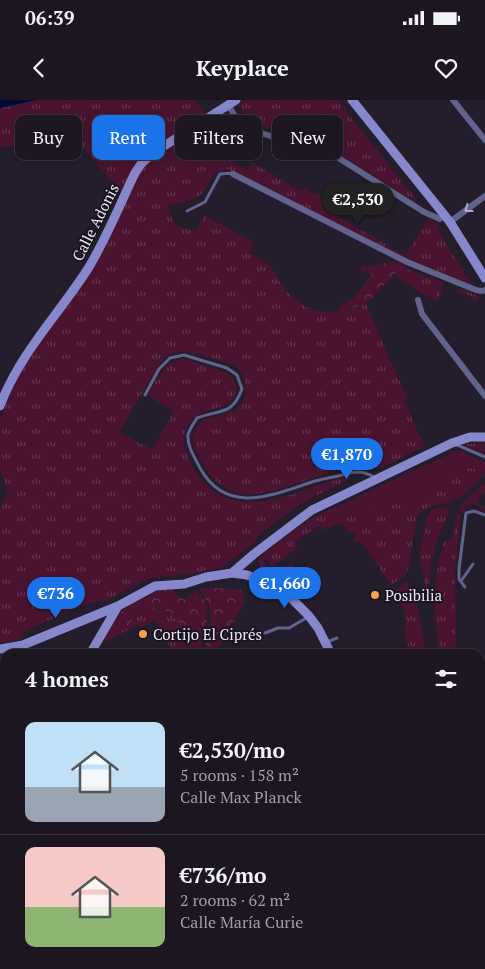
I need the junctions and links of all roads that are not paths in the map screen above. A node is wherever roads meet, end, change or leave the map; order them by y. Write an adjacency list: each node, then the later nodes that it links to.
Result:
1 (352, 100): 8 (street)
2 (453, 100): 4 (street)
3 (232, 102): 8 (street); 14 (street, Calle Adonis)
4 (485, 140)
5 (233, 174): 7 (lane); 10 (street)
6 (485, 196): 8 (street, one-way to 8)
7 (187, 211)
8 (448, 218): 9 (street)
9 (485, 278)
10 (485, 290)
11 (418, 300): 13 (street)
12 (145, 395): 18 (lane)
13 (485, 396)
14 (0, 406)
15 (485, 437): 16 (street)
16 (452, 443): 17 (lane); 18 (street)
17 (485, 457)
18 (377, 479): 21 (street)
19 (485, 515): 22 (lane)
20 (474, 564): 22 (lane)
21 (232, 573): 24 (street); 25 (street)
22 (461, 581): 23 (lane)
23 (465, 587)
24 (118, 606): 29 (street); 30 (street)
25 (309, 616): 26 (lane); 28 (street)
26 (265, 632)
27 (337, 638): 28 (lane)
28 (326, 643): 31 (street)
29 (0, 649)
30 (93, 649)
31 (329, 649)

